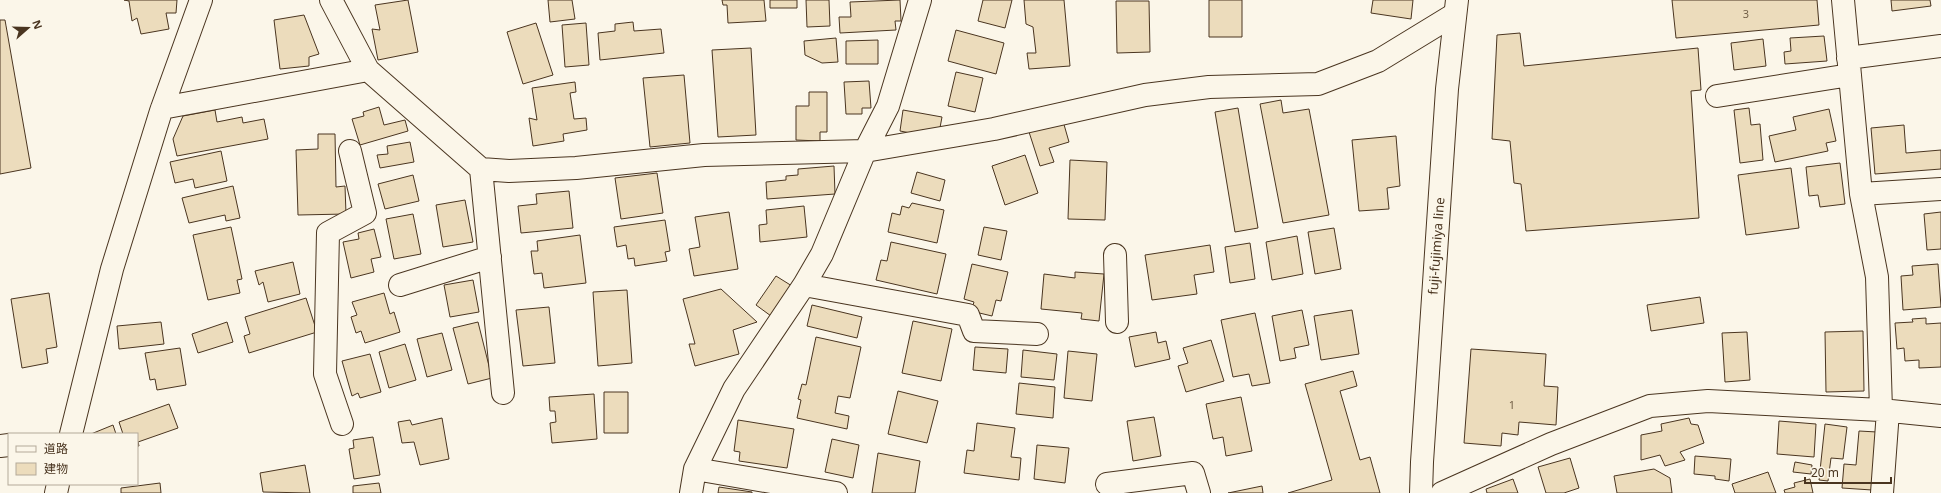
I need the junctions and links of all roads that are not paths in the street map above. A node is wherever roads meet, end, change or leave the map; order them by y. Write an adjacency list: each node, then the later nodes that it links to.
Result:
1 (201, 0): 10 (street)
2 (331, 0): 8 (street)
3 (920, 0): 12 (street)
4 (1843, 0): 7 (street)
5 (1456, 7): 12 (street); 32 (street, fuji-fujimiya line)
6 (1941, 46): 7 (street)
7 (1849, 66): 9 (street); 15 (street)
8 (368, 70): 10 (street); 13 (street)
9 (1717, 96)
10 (162, 108): 26 (street)
11 (350, 151): 25 (street)
12 (866, 151): 13 (street); 19 (street)
13 (481, 169): 17 (street)
14 (1941, 189): 15 (street)
15 (1862, 194): 23 (street)
16 (1115, 255): 20 (street)
17 (490, 257): 18 (street); 22 (street)
18 (400, 285)
19 (804, 285): 21 (street); 27 (street)
20 (1117, 322)
21 (1036, 334)
22 (503, 393)
23 (1885, 411): 24 (street); 33 (street); 34 (street)
24 (1941, 416)
25 (342, 424)
26 (71, 433)
27 (694, 469): 29 (street); 30 (street)
28 (1107, 484): 31 (street)
29 (691, 493)
30 (836, 493)
31 (1199, 493)
32 (1421, 493)
33 (1442, 493)
34 (1882, 493)

